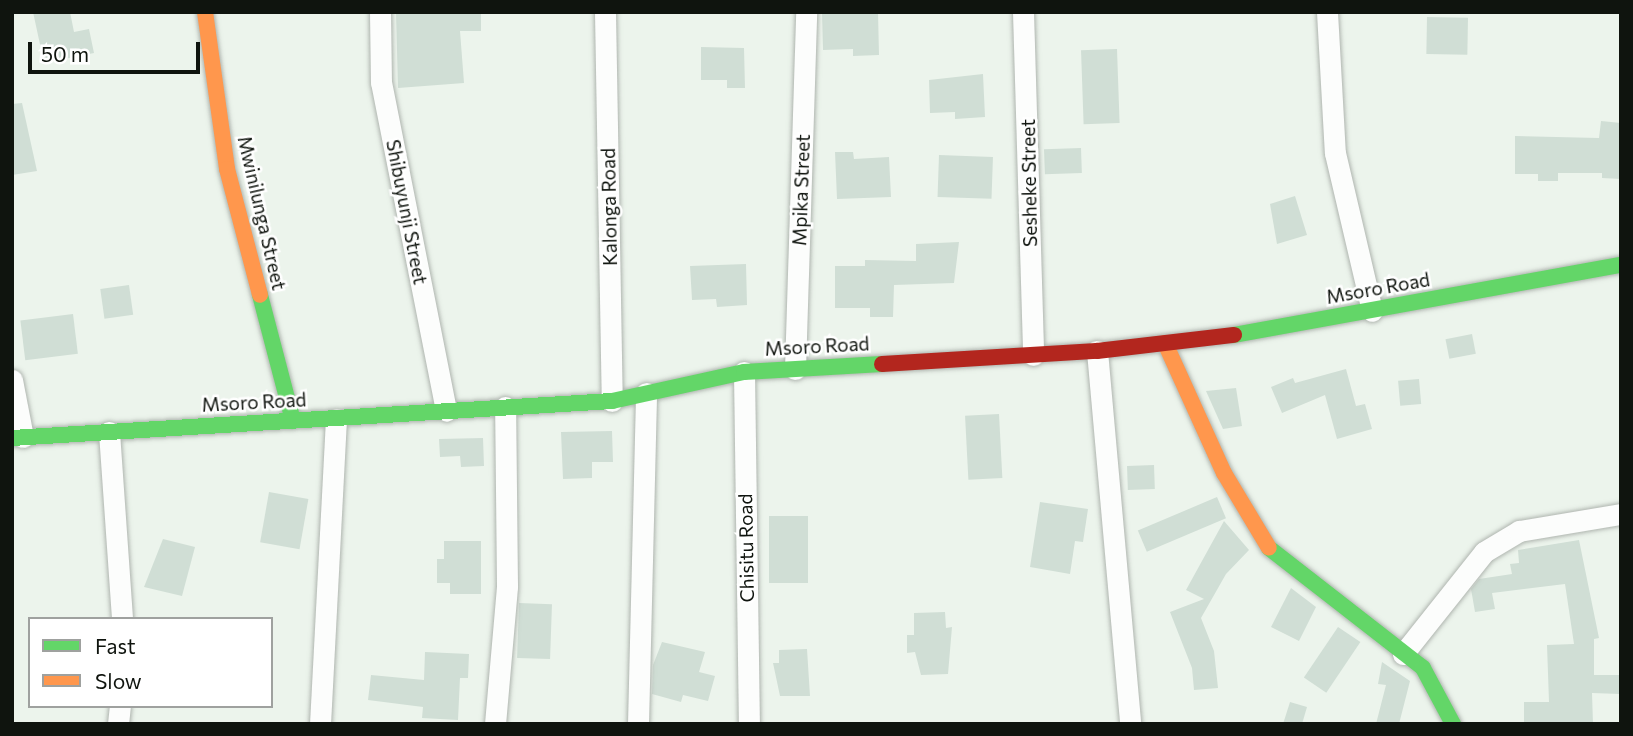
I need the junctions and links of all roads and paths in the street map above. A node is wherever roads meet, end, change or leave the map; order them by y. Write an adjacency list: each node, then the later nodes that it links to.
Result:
1 (205, 12): 20 (street, Mwinilunga Street)
2 (380, 12): 18 (street, Shibuyunji Street)
3 (605, 12): 16 (street, Kalonga Road)
4 (806, 12): 12 (street, Mpika Street)
5 (1023, 12): 11 (street, Sesheke Street)
6 (1328, 12): 8 (street)
7 (1621, 265): 8 (street, Msoro Road)
8 (1372, 311): 9 (street, Msoro Road)
9 (1165, 343): 10 (street, Msoro Road); 25 (street)
10 (1097, 351): 11 (street, Msoro Road); 30 (street)
11 (1032, 355): 12 (street, Msoro Road)
12 (795, 369): 13 (street, Msoro Road)
13 (744, 372): 15 (street, Msoro Road); 29 (street, Chisitu Road)
14 (12, 380): 22 (street)
15 (646, 393): 16 (street, Msoro Road); 28 (street)
16 (612, 401): 17 (street, Msoro Road)
17 (506, 407): 18 (street, Msoro Road); 27 (street)
18 (446, 411): 19 (street, Msoro Road)
19 (336, 419): 20 (street, Msoro Road); 26 (street)
20 (293, 421): 21 (street, Msoro Road)
21 (109, 432): 22 (street, Msoro Road); 24 (street)
22 (18, 438)
23 (1621, 514): 25 (street)
24 (122, 617)
25 (1404, 654): 31 (street)
26 (320, 724)
27 (495, 724)
28 (638, 724)
29 (749, 724)
30 (1130, 724)
31 (1452, 724)

